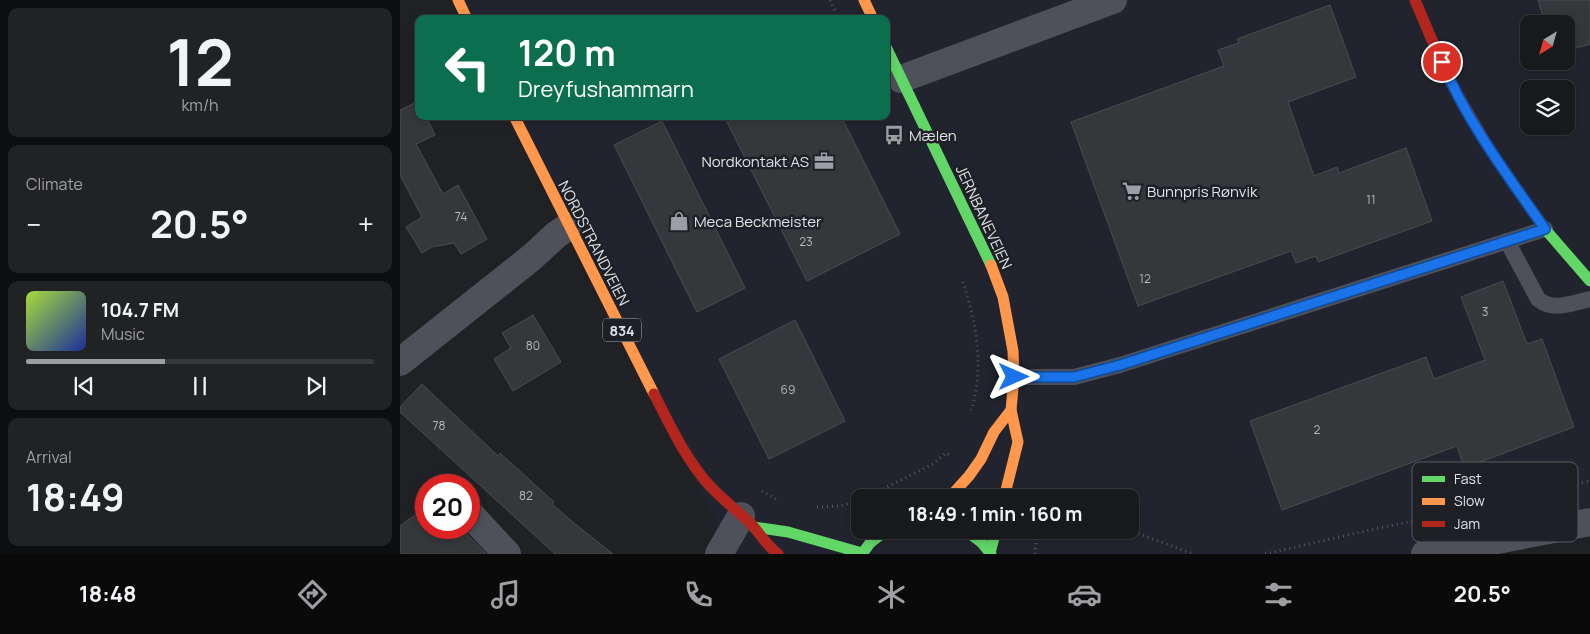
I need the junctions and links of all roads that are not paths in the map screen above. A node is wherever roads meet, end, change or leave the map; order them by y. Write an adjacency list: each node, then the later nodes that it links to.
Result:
1 (458, 0): 5 (street)
2 (864, 0): 6 (street)
3 (1113, 0): 8 (street)
4 (1415, 0): 11 (street)
5 (465, 15)
6 (870, 15)
7 (890, 56): 8 (street, JERNBANEVEIEN)
8 (901, 79): 16 (street, JERNBANEVEIEN)
9 (516, 120): 10 (street, NORDSTRANDVEIEN / 834)
10 (569, 226): 15 (street); 20 (street, NORDSTRANDVEIEN / 834)
11 (1545, 229): 12 (lane); 13 (street)
12 (1507, 241): 14 (lane); 16 (lane)
13 (1590, 281)
14 (1590, 299)
15 (400, 362)
16 (1014, 377): 17 (street, JERNBANEVEIEN)
17 (1011, 410): 18 (street); 19 (street, JERNBANEVEIEN)
18 (957, 489)
19 (1006, 489)
20 (748, 522): 26 (street); 29 (street); 30 (street); 31 (street, NORDSTRANDVEIEN / 834)
21 (480, 525): 28 (street)
22 (875, 539): 26 (street)
23 (977, 539): 32 (street)
24 (994, 539): 32 (street)
25 (1489, 542): 27 (street)
26 (862, 553)
27 (1434, 553)
28 (507, 554)
29 (719, 554)
30 (756, 554)
31 (778, 554)
32 (990, 554)

